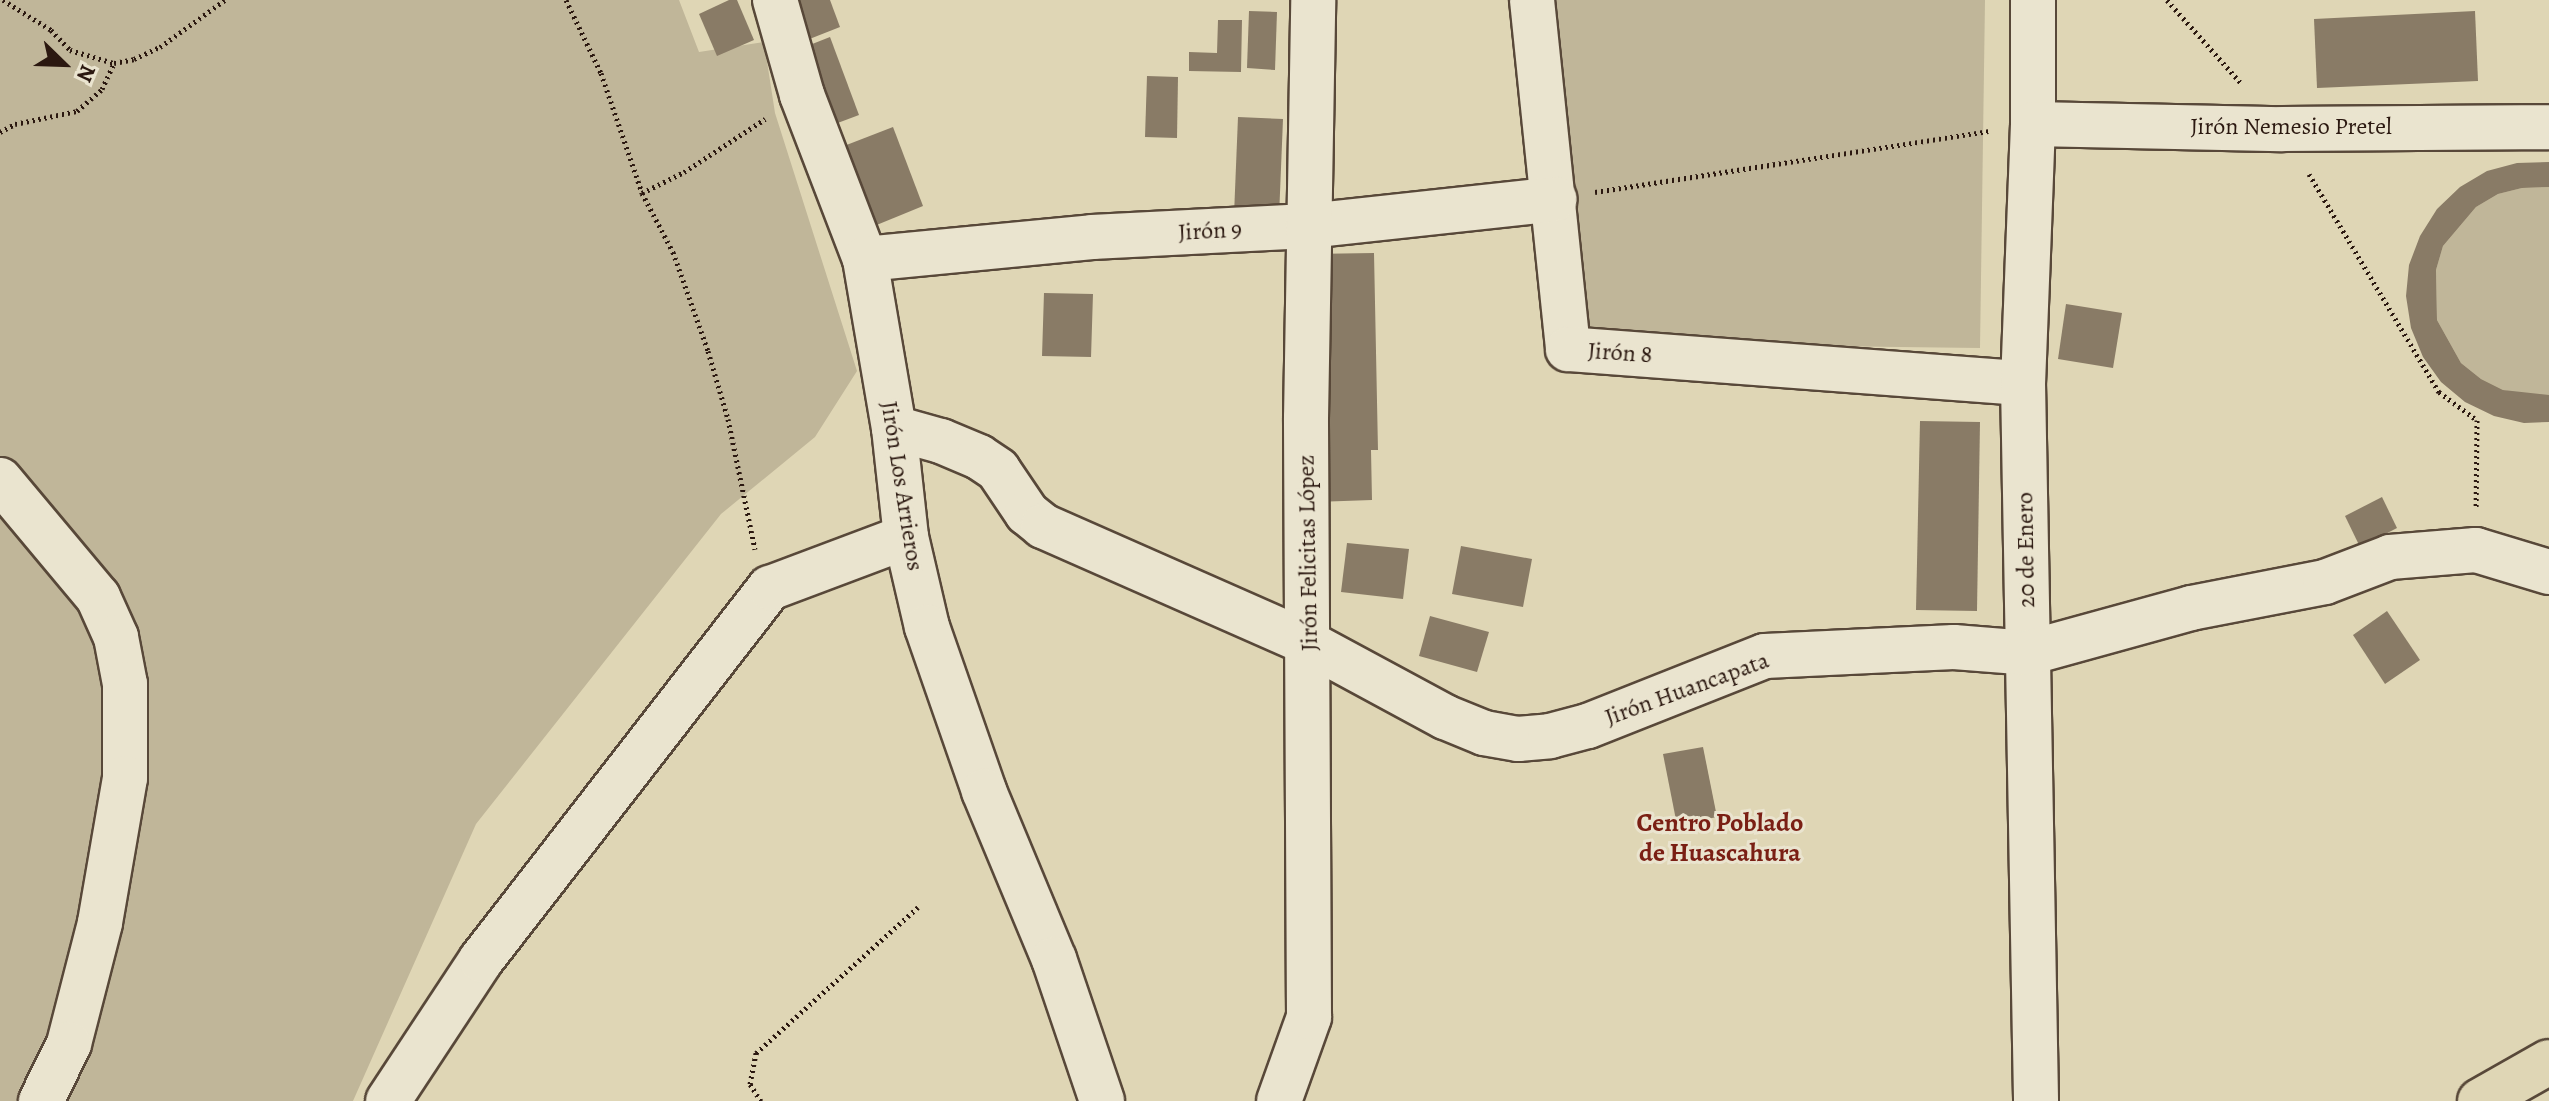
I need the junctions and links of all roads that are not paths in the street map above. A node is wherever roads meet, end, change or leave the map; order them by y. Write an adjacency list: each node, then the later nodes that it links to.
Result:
1 (775, 0): 9 (street, Jirón Los Arrieros)
2 (1313, 0): 8 (street, Jirón Felicitas López)
3 (1532, 0): 7 (street, Jirón 8)
4 (2033, 0): 5 (street, 20 de Enero)
5 (2033, 124): 6 (street, Jirón Nemesio Pretel); 10 (street, 20 de Enero)
6 (2549, 127)
7 (1555, 199): 8 (street, Jirón 9); 10 (street, Jirón 8)
8 (1308, 226): 9 (street, Jirón 9); 15 (street, Jirón Felicitas López)
9 (865, 259): 11 (street, Jirón Los Arrieros)
10 (2023, 383): 16 (street, 20 de Enero)
11 (894, 428): 13 (street, Jirón Los Arrieros); 15 (street, Jirón Huancapata)
12 (0, 480): 18 (street)
13 (906, 537): 19 (street); 20 (street, Jirón Los Arrieros)
14 (2549, 572): 16 (street, Jirón Huancapata)
15 (1308, 643): 16 (street, Jirón Huancapata); 21 (street, Jirón Felicitas López)
16 (2028, 653): 22 (street, 20 de Enero)
17 (2549, 1062): 23 (highway)
18 (41, 1101)
19 (388, 1101)
20 (1102, 1101)
21 (1279, 1101)
22 (2036, 1101)
23 (2480, 1101)

